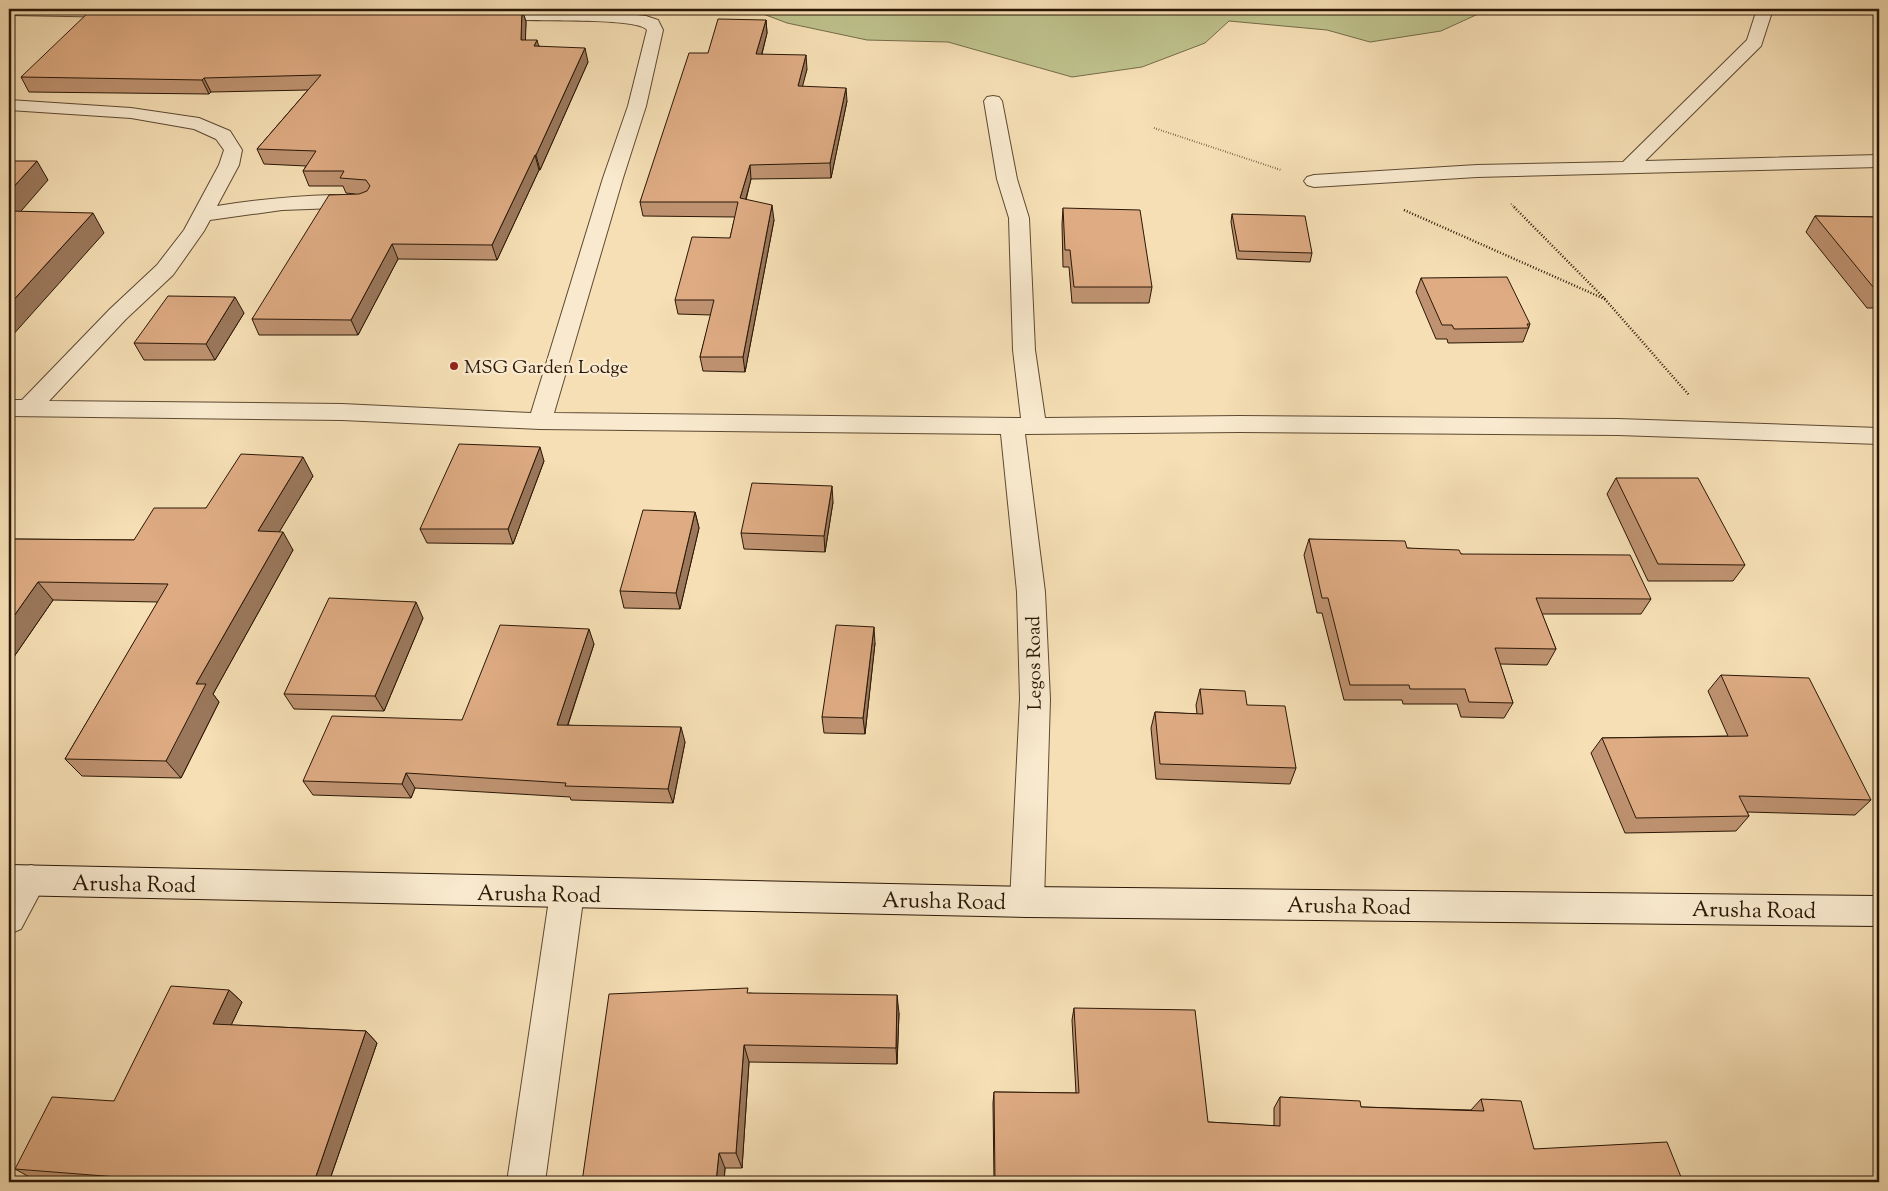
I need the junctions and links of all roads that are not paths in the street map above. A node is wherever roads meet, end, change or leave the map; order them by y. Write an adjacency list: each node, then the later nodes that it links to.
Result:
1 (1765, 9): 9 (street)
2 (9, 10): 3 (street)
3 (113, 10): 4 (street)
4 (140, 12)
5 (468, 14): 14 (street)
6 (993, 101): 15 (street, Legos Road)
7 (9, 105): 12 (street)
8 (1879, 161): 9 (street)
9 (1630, 166): 10 (street)
10 (1314, 181)
11 (364, 201): 12 (street)
12 (202, 216): 13 (street)
13 (19, 408): 14 (street)
14 (540, 421): 15 (street)
15 (1023, 426): 16 (street); 19 (street, Legos Road)
16 (1879, 436)
17 (20, 880): 18 (street, Arusha Road); 21 (street)
18 (567, 894): 19 (street, Arusha Road); 22 (street)
19 (1026, 902): 20 (street, Arusha Road)
20 (1879, 910)
21 (9, 918)
22 (526, 1182)

